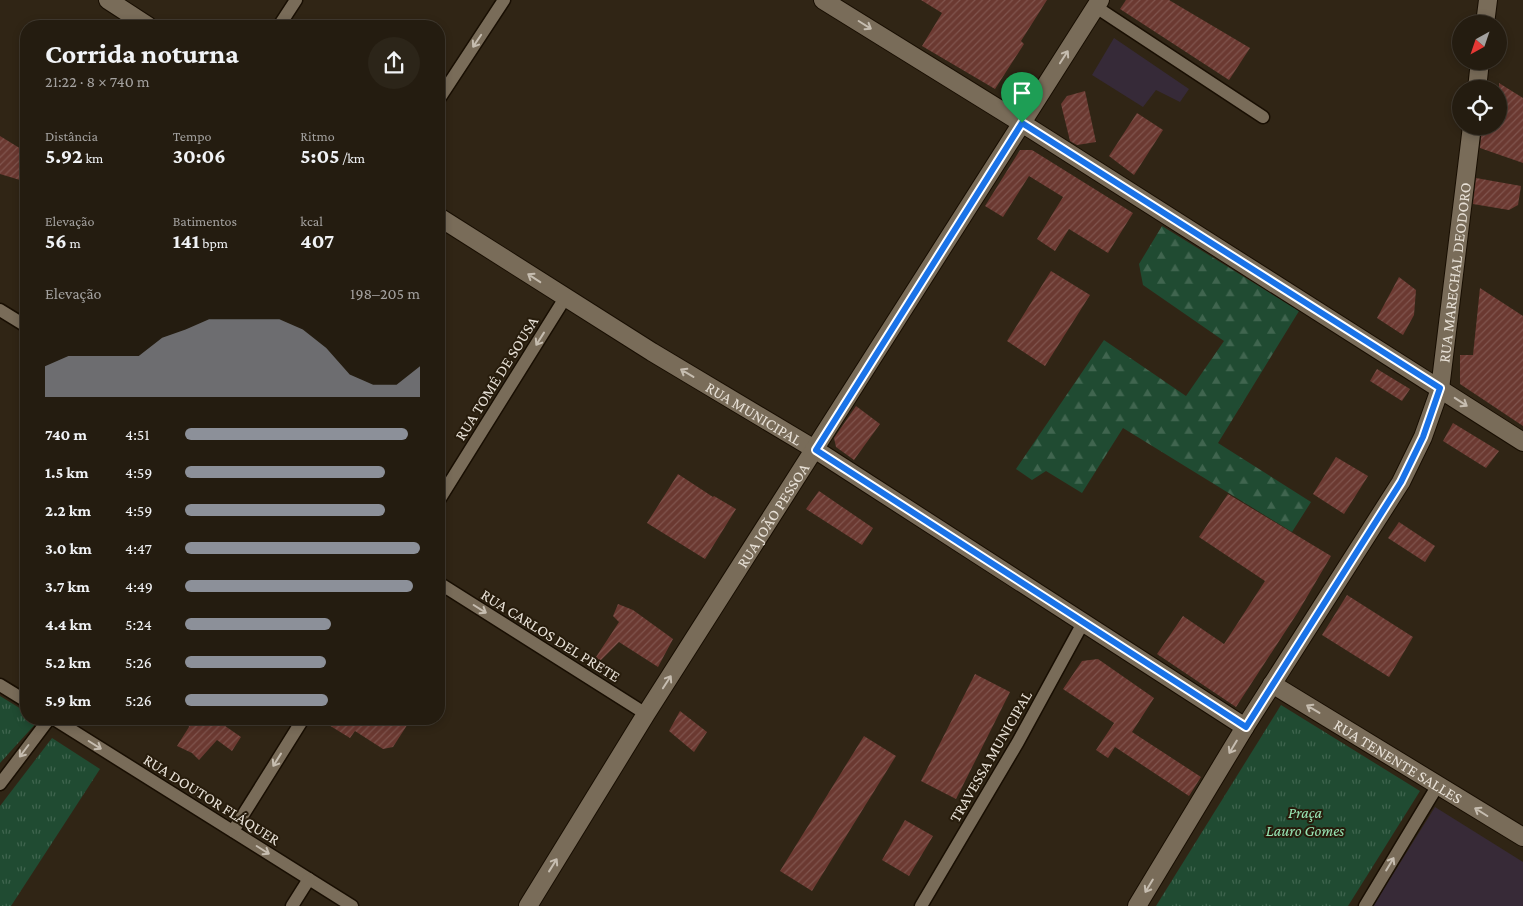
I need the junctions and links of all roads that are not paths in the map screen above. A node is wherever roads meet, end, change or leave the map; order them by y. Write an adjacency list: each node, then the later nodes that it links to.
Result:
1 (108, 0): 8 (street)
2 (296, 0): 9 (street)
3 (504, 0): 10 (street, one-way to 10)
4 (823, 0): 12 (street, one-way to 12)
5 (1488, 0): 7 (street)
6 (1098, 4): 11 (street); 12 (street, RUA JOÃO PESSOA, one-way to 6)
7 (1486, 15)
8 (139, 20)
9 (283, 20)
10 (445, 90)
11 (1262, 117)
12 (1022, 123): 18 (street); 20 (street, RUA JOÃO PESSOA)
13 (1471, 135): 18 (street, RUA MARECHAL DEODORO)
14 (445, 221): 15 (street, RUA MUNICIPAL, one-way to 14)
15 (565, 298): 20 (street, RUA MUNICIPAL, one-way to 15); 21 (street, RUA TOMÉ DE SOUSA, one-way to 21)
16 (0, 310): 17 (street)
17 (20, 322)
18 (1440, 388): 19 (street, one-way to 19); 24 (street, RUA MARECHAL DEODORO)
19 (1523, 442)
20 (816, 450): 23 (street, RUA MUNICIPAL); 27 (street, RUA JOÃO PESSOA, one-way to 20)
21 (445, 490)
22 (445, 587): 27 (street, RUA CARLOS DEL PRETE, one-way to 27)
23 (1084, 621): 31 (street, RUA MUNICIPAL); 40 (street, TRAVESSA MUNICIPAL)
24 (1272, 684): 31 (street, RUA MARECHAL DEODORO); 33 (street, RUA TENENTE SALLES, one-way to 24)
25 (0, 685): 26 (street)
26 (20, 697)
27 (646, 714): 39 (street, RUA JOÃO PESSOA, one-way to 27)
28 (44, 725): 32 (street, one-way to 32)
29 (64, 725): 34 (street, RUA DOUTOR FLÁQUER, one-way to 34)
30 (299, 725): 34 (street, one-way to 34)
31 (1246, 727): 41 (street, RUA MARECHAL DEODORO, one-way to 41)
32 (0, 784)
33 (1438, 785): 35 (street, RUA TENENTE SALLES, one-way to 33); 42 (street, one-way to 33)
34 (233, 831): 36 (street, RUA DOUTOR FLÁQUER, one-way to 36)
35 (1523, 837)
36 (309, 879): 37 (street); 38 (street, RUA DOUTOR FLÁQUER)
37 (292, 906)
38 (352, 906)
39 (528, 906)
40 (921, 906)
41 (1137, 906)
42 (1365, 906)

